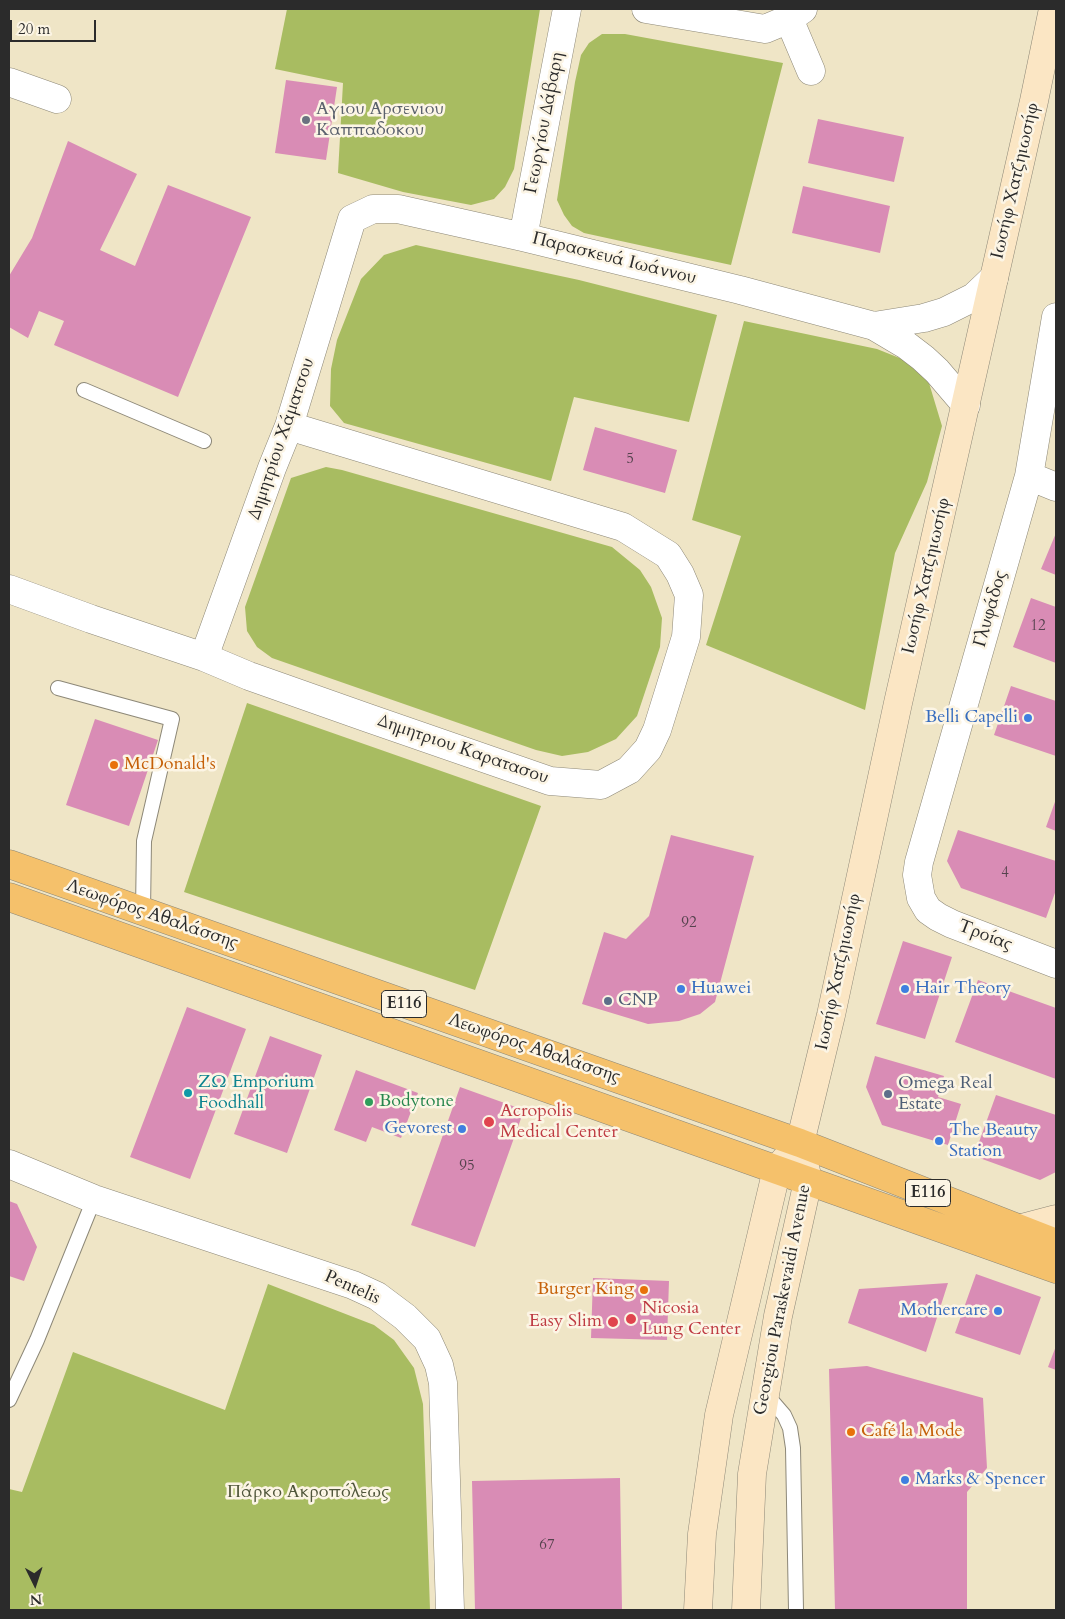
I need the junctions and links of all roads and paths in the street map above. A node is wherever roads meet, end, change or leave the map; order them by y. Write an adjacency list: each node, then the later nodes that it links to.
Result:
1 (567, 9): 9 (street, Γεωργίου Δάβαρη)
2 (646, 9): 4 (street)
3 (1053, 9): 10 (main road, Ιωσήφ Χατζηιωσήφ)
4 (796, 14): 5 (street)
5 (811, 71)
6 (9, 82): 7 (street)
7 (57, 99)
8 (352, 219): 9 (street, Παρασκευά Ιωάννου); 15 (street, Δημητρίου Χάματσου)
9 (523, 237): 12 (street, Παρασκευά Ιωάννου)
10 (994, 278): 12 (street, Παρασκευά Ιωάννου); 14 (main road, Ιωσήφ Χατζηιωσήφ)
11 (1056, 317): 17 (street, Γλυφάδος)
12 (874, 326): 14 (street, Παρασκευά Ιωάννου)
13 (84, 390): 16 (lane)
14 (966, 405): 27 (main road, Ιωσήφ Χατζηιωσήφ)
15 (289, 426): 20 (street, Δημητρίου Χάματσου); 20 (street, Δημητριου Καρατασου)
16 (204, 441)
17 (1029, 476): 18 (street); 24 (street, Γλυφάδος)
18 (1056, 487)
19 (9, 589): 20 (street, Δημητριου Καρατασου)
20 (204, 657)
21 (58, 688): 25 (lane)
22 (9, 864): 25 (main road, Λεωφόρος Αθαλάσσης / E116)
23 (9, 897): 29 (main road, Λεωφόρος Αθαλάσσης / E116)
24 (921, 898): 26 (street, Τροίας)
25 (142, 911): 27 (main road, Λεωφόρος Αθαλάσσης / E116)
26 (1056, 964)
27 (800, 1143): 29 (main road, Georgiou Paraskevaidi Avenue); 30 (main road, Georgiou Paraskevaidi Avenue); 33 (main road, Λεωφόρος Αθαλάσσης / E116)
28 (9, 1164): 31 (street, Pentelis)
29 (777, 1169): 30 (main road, Λεωφόρος Αθαλάσσης / E116); 39 (main road, Georgiou Paraskevaidi Avenue)
30 (808, 1181): 35 (main road, Λεωφόρος Αθαλάσσης / E116); 36 (main road, Georgiou Paraskevaidi Avenue)
31 (94, 1199): 37 (lane); 38 (street, Pentelis)
32 (1056, 1219): 33 (main road)
33 (1018, 1229): 34 (main road, Λεωφόρος Αθαλάσσης / E116)
34 (1056, 1243)
35 (1056, 1269)
36 (765, 1392): 40 (main road, Georgiou Paraskevaidi Avenue); 41 (lane)
37 (9, 1400)
38 (450, 1610)
39 (698, 1610)
40 (746, 1610)
41 (796, 1610)

